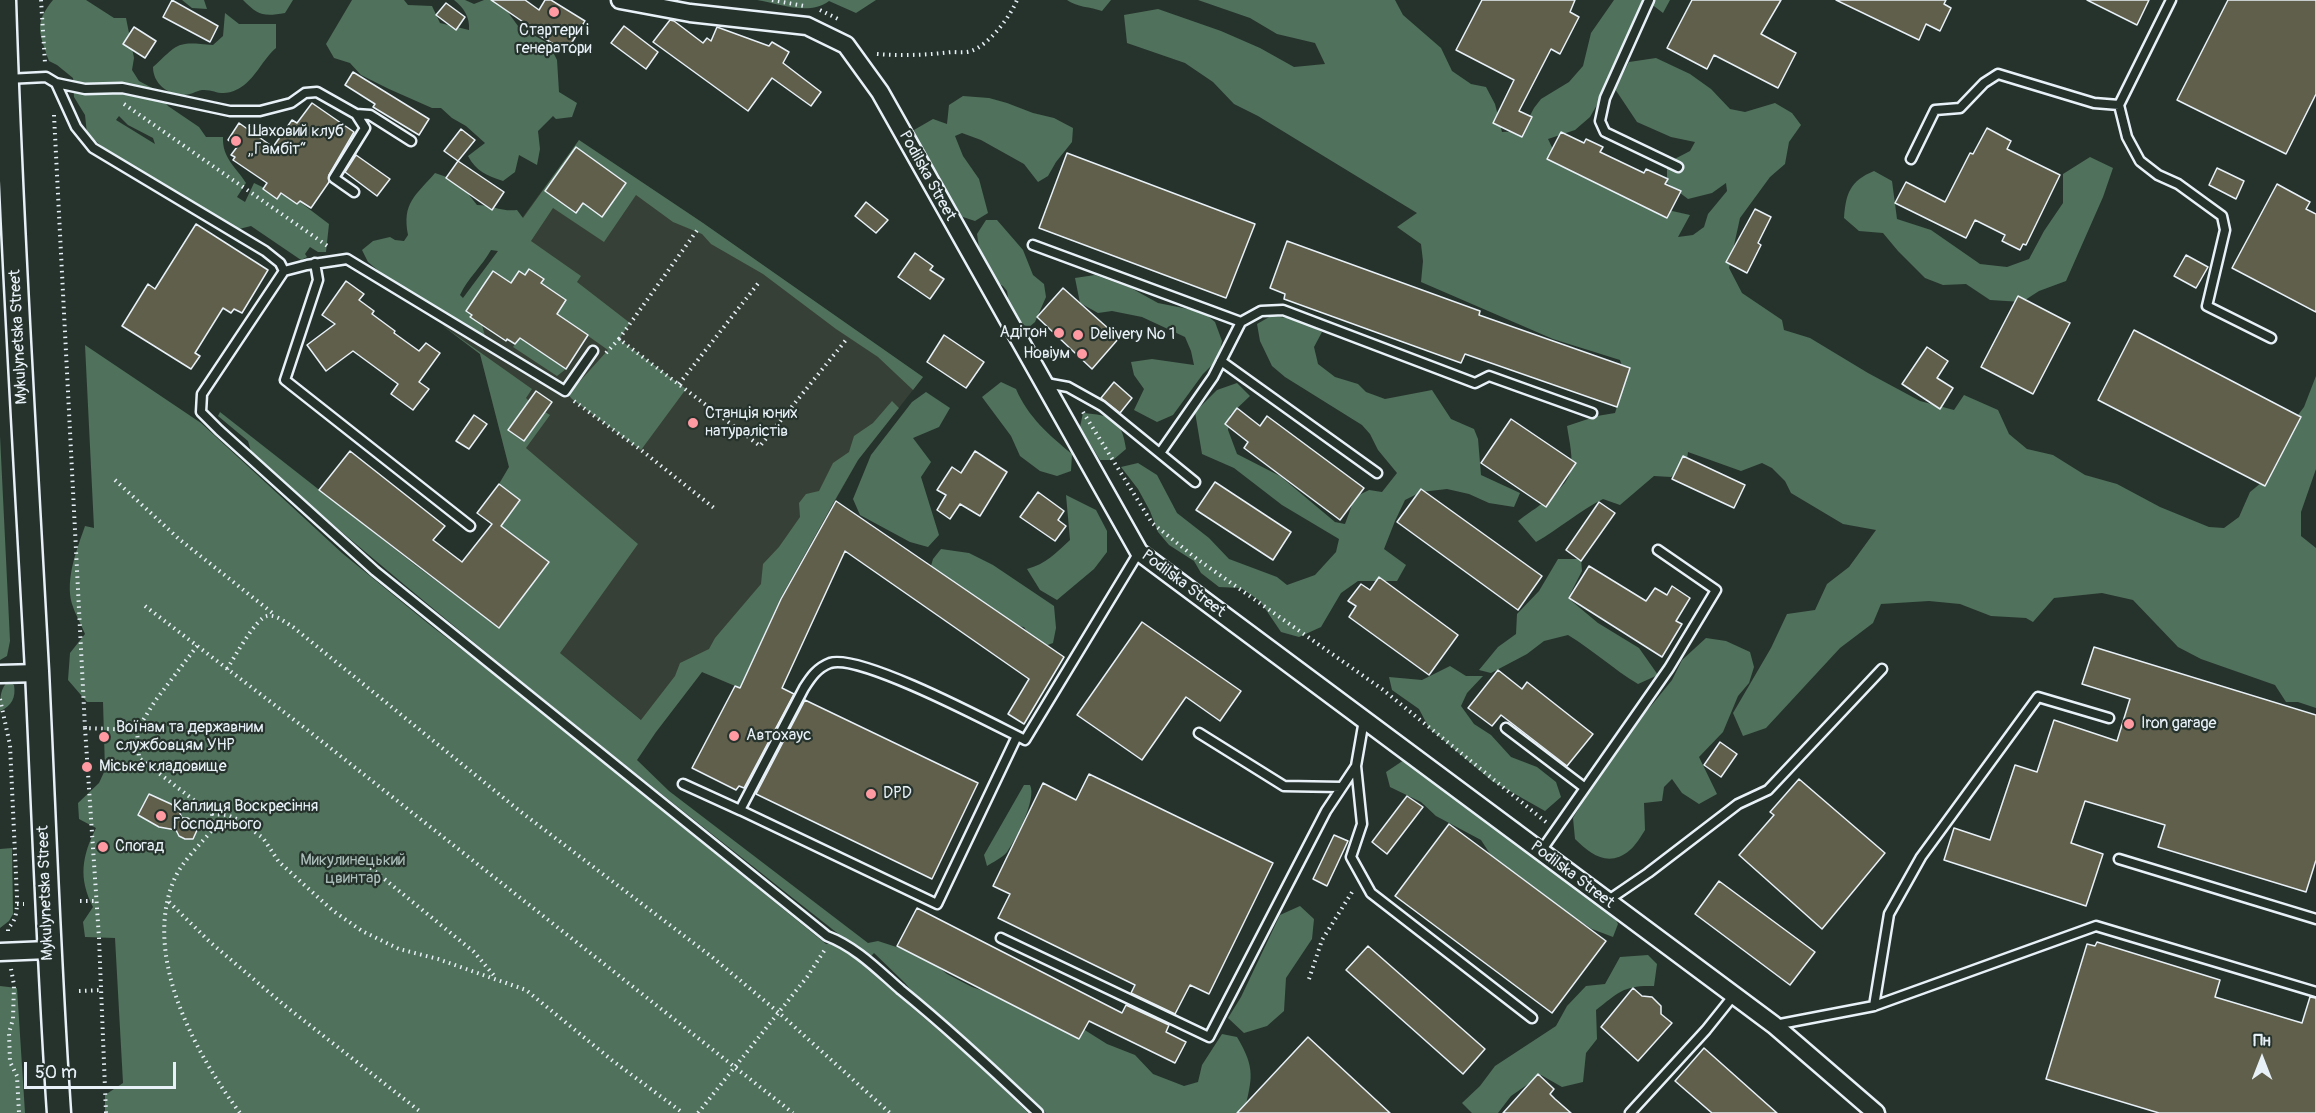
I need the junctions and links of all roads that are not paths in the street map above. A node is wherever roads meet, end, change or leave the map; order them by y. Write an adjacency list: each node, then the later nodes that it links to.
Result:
1 (4, 0): 5 (main road, Mykulynetska Street)
2 (620, 0): 20 (street, Podilska Street)
3 (1649, 0): 11 (lane)
4 (2171, 0): 7 (lane)
5 (3, 79): 6 (lane); 29 (main road, Mykulynetska Street)
6 (56, 83): 8 (lane); 15 (lane)
7 (2119, 105): 10 (lane); 17 (lane)
8 (356, 114): 9 (lane); 12 (lane)
9 (411, 141)
10 (1911, 159)
11 (1678, 167)
12 (354, 192)
13 (1033, 245): 16 (lane)
14 (315, 263): 15 (lane); 18 (lane); 25 (lane)
15 (284, 271): 54 (lane)
16 (1241, 322): 19 (lane); 21 (lane)
17 (2271, 338)
18 (593, 351)
19 (1221, 361): 22 (lane); 23 (lane)
20 (1044, 383): 22 (lane); 27 (street, Podilska Street)
21 (1592, 413)
22 (1160, 453): 24 (lane)
23 (1377, 473)
24 (1195, 482)
25 (470, 526)
26 (1658, 550): 39 (lane)
27 (1139, 552): 32 (street, Podilska Street); 35 (lane)
28 (1882, 669): 43 (lane)
29 (37, 673): 30 (street); 46 (main road, Mykulynetska Street)
30 (0, 674)
31 (2109, 718): 50 (lane)
32 (1365, 720): 36 (lane); 41 (street, Podilska Street)
33 (1506, 728): 39 (lane)
34 (1199, 733): 38 (lane)
35 (1017, 736): 40 (lane); 40 (lane)
36 (1356, 766): 38 (lane); 51 (lane)
37 (683, 784): 40 (lane)
38 (1341, 787): 45 (lane)
39 (1585, 788): 41 (lane)
40 (740, 810)
41 (1541, 851): 43 (street, Podilska Street)
42 (2119, 859): 44 (lane)
43 (1607, 901): 49 (street, Podilska Street)
44 (2316, 919)
45 (1001, 938)
46 (48, 950): 47 (street); 53 (main road, Mykulynetska Street)
47 (5, 952)
48 (2316, 992): 50 (lane)
49 (1734, 995): 52 (street, Podilska Street); 55 (lane)
50 (1874, 1006): 52 (lane)
51 (1532, 1018)
52 (1774, 1025): 56 (street, Podilska Street)
53 (59, 1113)
54 (1038, 1113)
55 (1630, 1113)
56 (1876, 1113)

